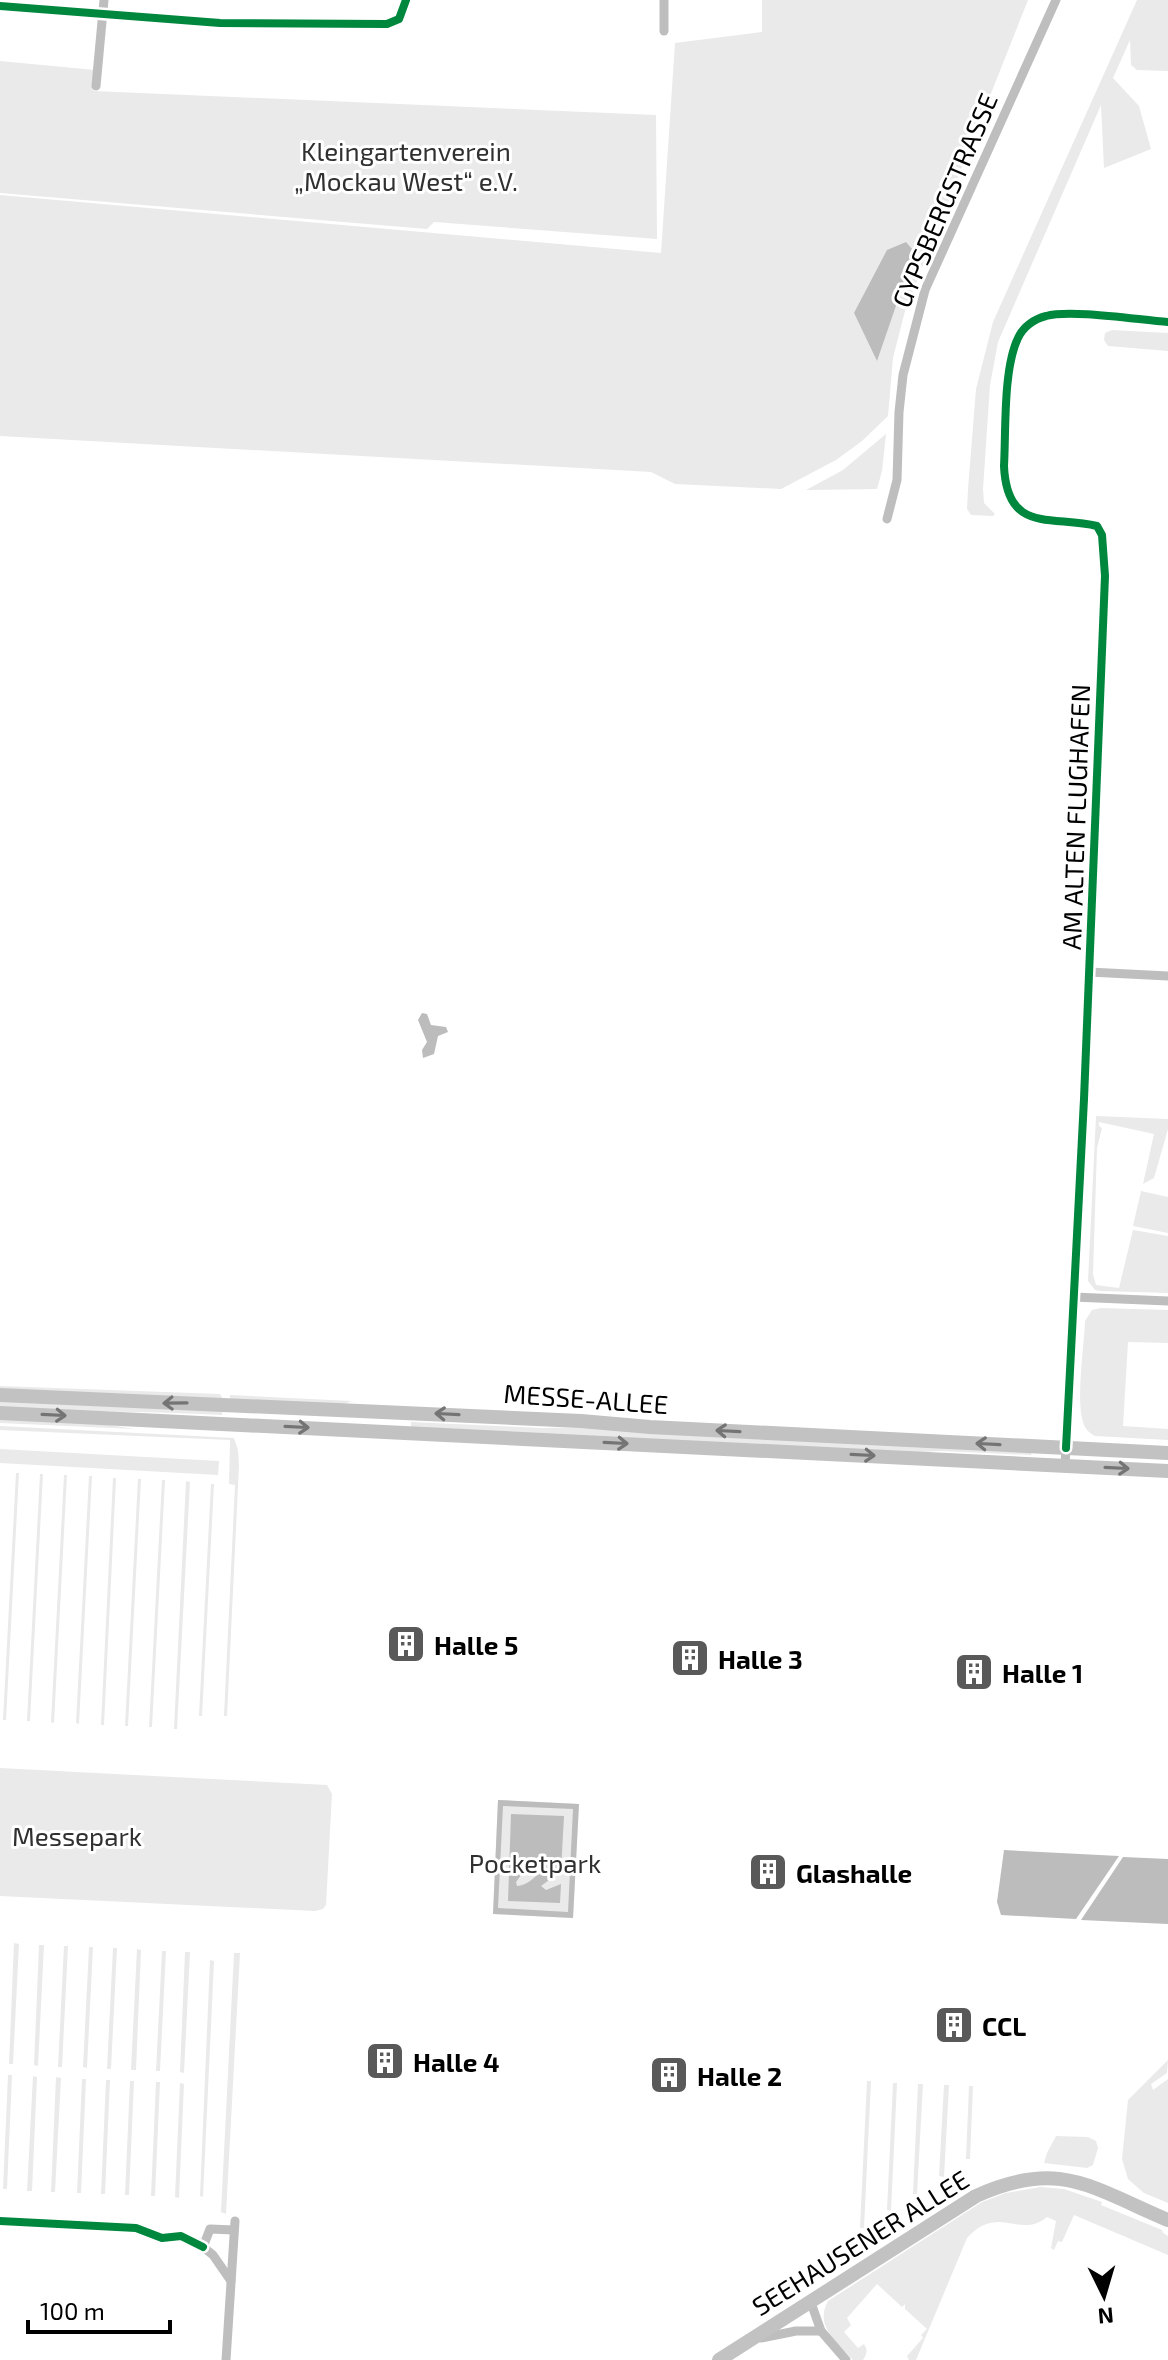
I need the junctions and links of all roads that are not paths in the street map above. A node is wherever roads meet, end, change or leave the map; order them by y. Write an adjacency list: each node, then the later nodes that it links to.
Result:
1 (104, 0): 6 (street)
2 (406, 0): 6 (street)
3 (664, 0): 7 (street)
4 (1056, 0): 10 (street, GYPSBERGSTRASSE)
5 (0, 6): 6 (street)
6 (103, 15): 8 (street)
7 (664, 31)
8 (96, 86)
9 (1168, 322): 11 (street, AM ALTEN FLUGHAFEN)
10 (887, 519)
11 (1089, 972): 12 (street); 13 (street, AM ALTEN FLUGHAFEN)
12 (1168, 976)
13 (1073, 1297): 14 (street); 17 (street, AM ALTEN FLUGHAFEN)
14 (1168, 1301)
15 (0, 1395): 17 (main road, MESSE-ALLEE, one-way to 15)
16 (0, 1413): 19 (main road, MESSE-ALLEE, one-way to 19)
17 (1066, 1448): 18 (main road, MESSE-ALLEE); 19 (street, AM ALTEN FLUGHAFEN)
18 (1168, 1453)
19 (1065, 1466): 20 (main road, MESSE-ALLEE, one-way to 20)
20 (1168, 1471)
21 (1168, 2220): 25 (main road, SEEHAUSENER ALLEE)
22 (0, 2221): 23 (street)
23 (203, 2247): 24 (street); 24 (street)
24 (231, 2282): 28 (street)
25 (810, 2300): 26 (street); 27 (main road, SEEHAUSENER ALLEE)
26 (821, 2331): 27 (street); 30 (street)
27 (748, 2341): 29 (main road, SEEHAUSENER ALLEE)
28 (226, 2360)
29 (719, 2360)
30 (846, 2360)

